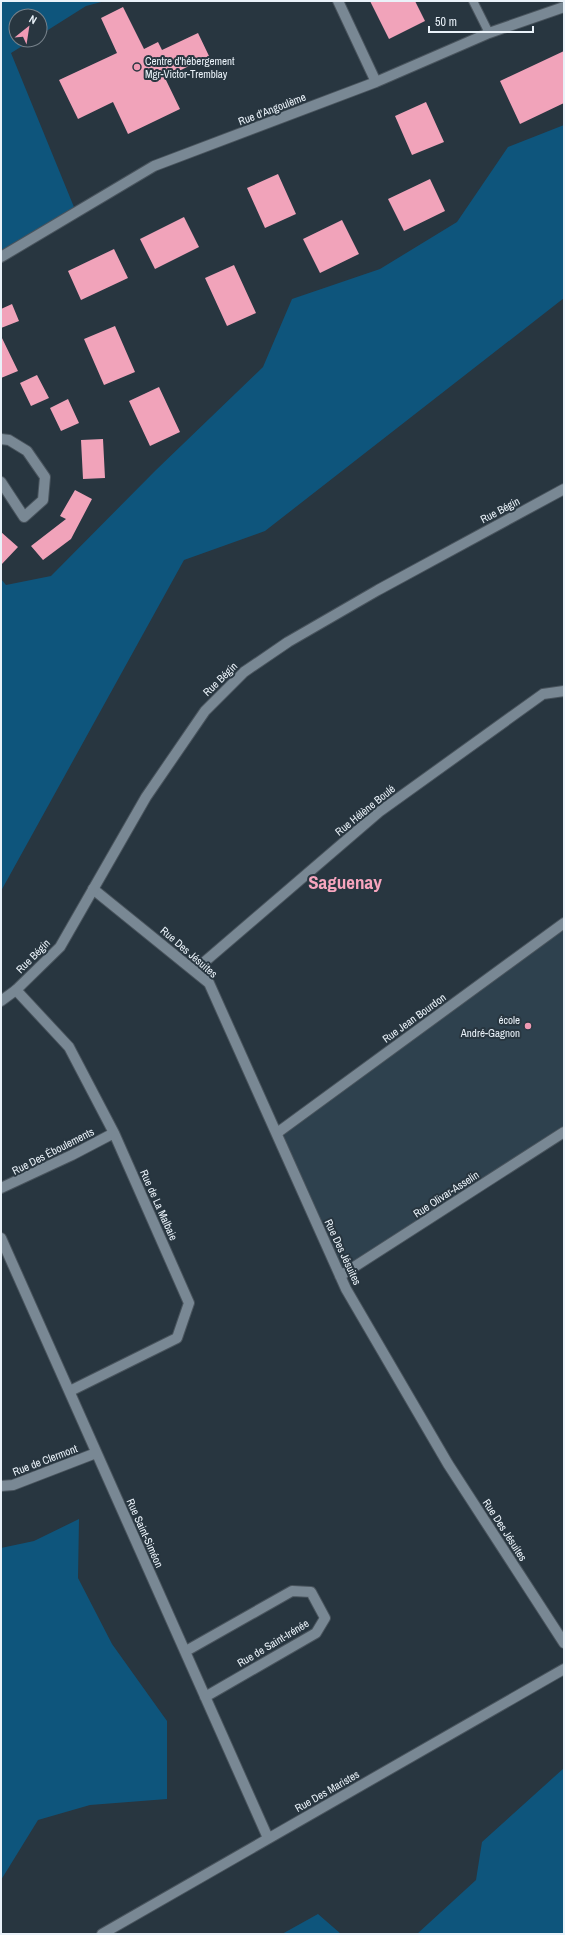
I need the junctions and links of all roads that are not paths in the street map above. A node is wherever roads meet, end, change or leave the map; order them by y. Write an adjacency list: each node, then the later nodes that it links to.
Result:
1 (338, 1): 5 (street)
2 (473, 1): 4 (lane)
3 (564, 7): 4 (street, Rue d'Angoulème)
4 (488, 33): 5 (street, Rue d'Angoulème)
5 (376, 82): 6 (street, Rue d'Angoulème)
6 (1, 257)
7 (1, 439): 8 (street)
8 (1, 482)
9 (564, 490): 11 (street, Rue Bégin)
10 (564, 691): 13 (street, Rue Hélène Boulé)
11 (93, 889): 13 (street, Rue Des Jésuites); 14 (street, Rue Bégin)
12 (564, 923): 18 (street, Rue Jean Bourdon)
13 (195, 970): 18 (street, Rue Des Jésuites)
14 (16, 990): 15 (street, Rue Bégin); 16 (street, Rue de La Malbaie)
15 (1, 1001)
16 (114, 1132): 19 (street, Rue Des Éboulements); 22 (street, Rue de La Malbaie)
17 (564, 1132): 21 (street, Rue Olivar-Asselin)
18 (278, 1133): 21 (street, Rue Des Jésuites)
19 (1, 1188)
20 (1, 1238): 22 (street, Rue Saint-Siméon)
21 (340, 1276): 25 (street, Rue Des Jésuites)
22 (70, 1391): 23 (street, Rue Saint-Siméon)
23 (96, 1454): 24 (street, Rue de Clermont); 26 (street, Rue Saint-Siméon)
24 (1, 1486)
25 (564, 1643)
26 (186, 1651): 28 (street, Rue Saint-Siméon); 28 (street, Rue de Saint-Irénée)
27 (564, 1669): 29 (street, Rue Des Maristes)
28 (205, 1697): 29 (street, Rue Saint-Siméon)
29 (268, 1838): 30 (street, Rue Des Maristes)
30 (102, 1934)

